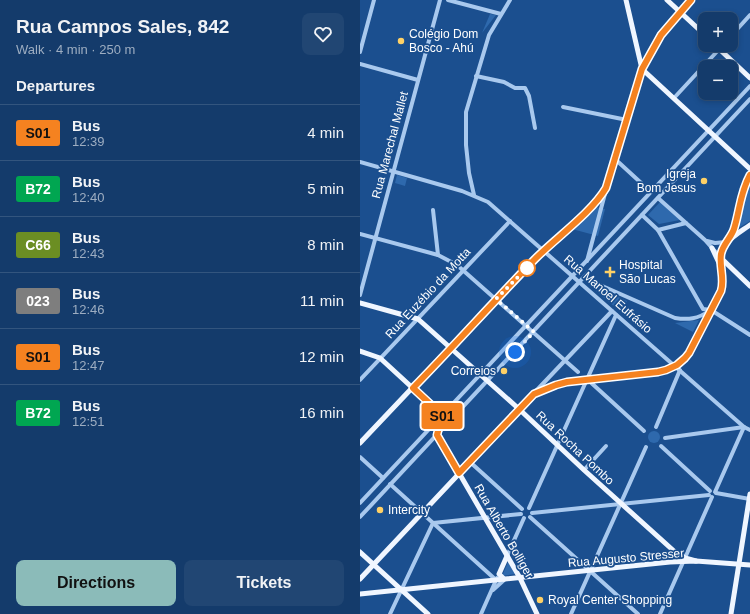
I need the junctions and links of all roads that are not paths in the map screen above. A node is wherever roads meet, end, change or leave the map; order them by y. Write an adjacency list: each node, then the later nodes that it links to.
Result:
1 (374, 0): 13 (street)
2 (440, 0): 20 (street, Rua Marechal Mallet)
3 (448, 0): 9 (street)
4 (510, 0): 9 (street)
5 (626, 0): 17 (main road)
6 (667, 0): 8 (main road)
7 (691, 0): 8 (main road)
8 (680, 12): 12 (main road); 17 (main road)
9 (500, 14): 18 (street)
10 (750, 15): 11 (street)
11 (738, 28)
12 (698, 29)
13 (360, 52)
14 (714, 52): 22 (street)
15 (725, 52): 19 (main road)
16 (360, 64): 20 (street)
17 (642, 69): 22 (main road); 25 (main road)
18 (476, 76): 26 (street); 36 (street)
19 (750, 78)
20 (418, 80): 32 (street, Rua Marechal Mallet)
21 (750, 86): 27 (street)
22 (674, 98): 27 (main road)
23 (750, 99): 28 (street)
24 (563, 107): 25 (street)
25 (627, 120): 29 (main road)
26 (534, 128)
27 (708, 130): 28 (main road); 35 (street)
28 (715, 136): 31 (main road); 37 (street)
29 (615, 159): 34 (main road); 35 (street)
30 (360, 162): 32 (street, Rua Manoel Eufrásio)
31 (750, 169)
32 (393, 171): 36 (street, Rua Manoel Eufrásio); 45 (street, Rua Marechal Mallet)
33 (750, 175): 47 (main road)
34 (606, 188): 49 (main road); 52 (street)
35 (652, 192): 52 (street)
36 (474, 195): 40 (street, Rua Manoel Eufrásio)
37 (658, 198): 39 (street); 41 (street)
38 (433, 210): 50 (street)
39 (642, 214): 43 (street); 56 (street)
40 (510, 221): 49 (street, Rua Manoel Eufrásio); 54 (street, Rua Euzébio da Motta)
41 (686, 223): 43 (street); 46 (street)
42 (750, 225): 47 (main road)
43 (658, 230): 64 (street)
44 (360, 234): 45 (street)
45 (375, 238): 50 (street); 61 (street, Rua Marechal Mallet)
46 (705, 240): 47 (street); 48 (street)
47 (726, 242): 51 (main road)
48 (712, 248): 51 (street); 53 (main road)
49 (544, 251): 55 (street, Rua Manoel Eufrásio); 62 (main road)
50 (438, 255): 54 (street)
51 (721, 258): 53 (main road); 59 (main road)
52 (586, 261): 55 (street)
53 (721, 269): 64 (main road)
54 (464, 270): 62 (street); 68 (street, Rua Euzébio da Motta)
55 (573, 276): 57 (street, Rua Manoel Eufrásio); 70 (street)
56 (584, 278): 57 (street); 58 (street)
57 (580, 282): 60 (street, Rua Manoel Eufrásio); 71 (street)
58 (595, 283): 60 (street); 64 (street)
59 (750, 286)
60 (589, 290): 65 (street, Rua Manoel Eufrásio)
61 (360, 295)
62 (496, 299): 70 (street); 73 (main road)
63 (360, 303): 68 (main road, Rua Rocha Pombo)
64 (710, 310): 72 (street); 77 (main road)
65 (612, 311): 66 (street, Rua Manoel Eufrásio); 67 (street)
66 (616, 315): 69 (street); 77 (street, Rua Manoel Eufrásio)
67 (605, 318): 69 (street); 76 (street)
68 (418, 319): 73 (main road, Rua Rocha Pombo); 75 (street, Rua Euzébio da Motta)
69 (613, 323): 81 (street)
70 (527, 326): 71 (street); 80 (street)
71 (534, 332): 76 (street); 80 (street)
72 (750, 335)
73 (451, 348): 80 (main road, Rua Rocha Pombo); 83 (main road)
74 (360, 350): 75 (main road)
75 (380, 358): 82 (street, Rua Euzébio da Motta); 83 (main road)
76 (565, 361): 79 (street); 84 (street)
77 (675, 366): 78 (street, Rua Manoel Eufrásio); 81 (main road)
78 (680, 370): 88 (street); 89 (street, Rua Manoel Eufrásio)
79 (578, 372)
80 (484, 378): 85 (main road, Rua Rocha Pombo); 86 (street); 87 (street)
81 (587, 379): 84 (main road); 91 (street); 95 (street)
82 (360, 380)
83 (413, 388): 86 (main road); 94 (main road)
84 (534, 394): 85 (main road)
85 (519, 409): 95 (main road, Rua Rocha Pombo); 100 (main road)
86 (442, 415): 87 (street); 92 (main road); 103 (street)
87 (449, 422): 92 (street)
88 (656, 427)
89 (744, 427): 90 (street, Rua Manoel Eufrásio); 93 (street); 105 (street)
90 (750, 430)
91 (644, 431)
92 (437, 435): 102 (main road, Rua Alberto Bolliger); 104 (street)
93 (665, 438)
94 (360, 443)
95 (557, 445): 101 (main road, Rua Rocha Pombo); 109 (street)
96 (606, 446): 101 (street)
97 (661, 446): 105 (street)
98 (646, 447): 108 (street)
99 (360, 457): 103 (street)
100 (470, 462): 102 (main road); 110 (street)
101 (584, 470): 108 (main road, Rua Rocha Pombo)
102 (459, 473): 111 (main road); 115 (main road, Rua Alberto Bolliger)
103 (383, 478): 107 (street)
104 (390, 484): 111 (street); 114 (street)
105 (712, 494): 106 (street); 108 (street); 121 (street)
106 (750, 497): 124 (main road)
107 (360, 503)
108 (621, 504): 113 (street); 119 (main road, Rua Rocha Pombo); 127 (street)
109 (529, 508): 110 (street); 113 (street)
110 (522, 509): 112 (street)
111 (422, 513): 117 (street); 125 (main road)
112 (521, 514): 115 (street); 116 (street)
113 (531, 515): 116 (street); 127 (street)
114 (360, 517)
115 (485, 518): 117 (street); 120 (main road, Rua Alberto Bolliger)
116 (524, 518): 120 (street)
117 (433, 524): 131 (street); 133 (street)
118 (360, 552): 125 (main road)
119 (676, 552): 121 (main road, Rua Rocha Pombo); 123 (main road)
120 (506, 558): 128 (main road); 129 (main road, Rua Alberto Bolliger)
121 (684, 560): 122 (main road, Rua Rocha Pombo); 123 (main road, Rua Augusto Stresser); 142 (street)
122 (696, 561): 124 (main road, Rua Augusto Stresser)
123 (670, 562): 127 (main road, Rua Augusto Stresser)
124 (739, 563): 126 (main road, Rua Augusto Stresser); 143 (main road)
125 (374, 564): 130 (main road); 133 (main road)
126 (750, 565)
127 (590, 571): 129 (main road, Rua Augusto Stresser); 140 (street); 141 (street)
128 (499, 574): 131 (street); 132 (main road)
129 (520, 578): 132 (main road, Rua Augusto Stresser); 139 (main road, Rua Alberto Bolliger)
130 (360, 579)
131 (496, 580): 132 (main road, Rua Augusto Stresser); 133 (main road, Rua Augusto Stresser); 135 (street)
132 (504, 580): 135 (street)
133 (402, 590): 134 (main road, Rua Augusto Stresser); 136 (street); 137 (main road)
134 (360, 594)
135 (488, 599): 138 (street)
136 (390, 614)
137 (428, 614)
138 (481, 614)
139 (537, 614)
140 (571, 614)
141 (638, 614)
142 (660, 614)
143 (731, 614)

